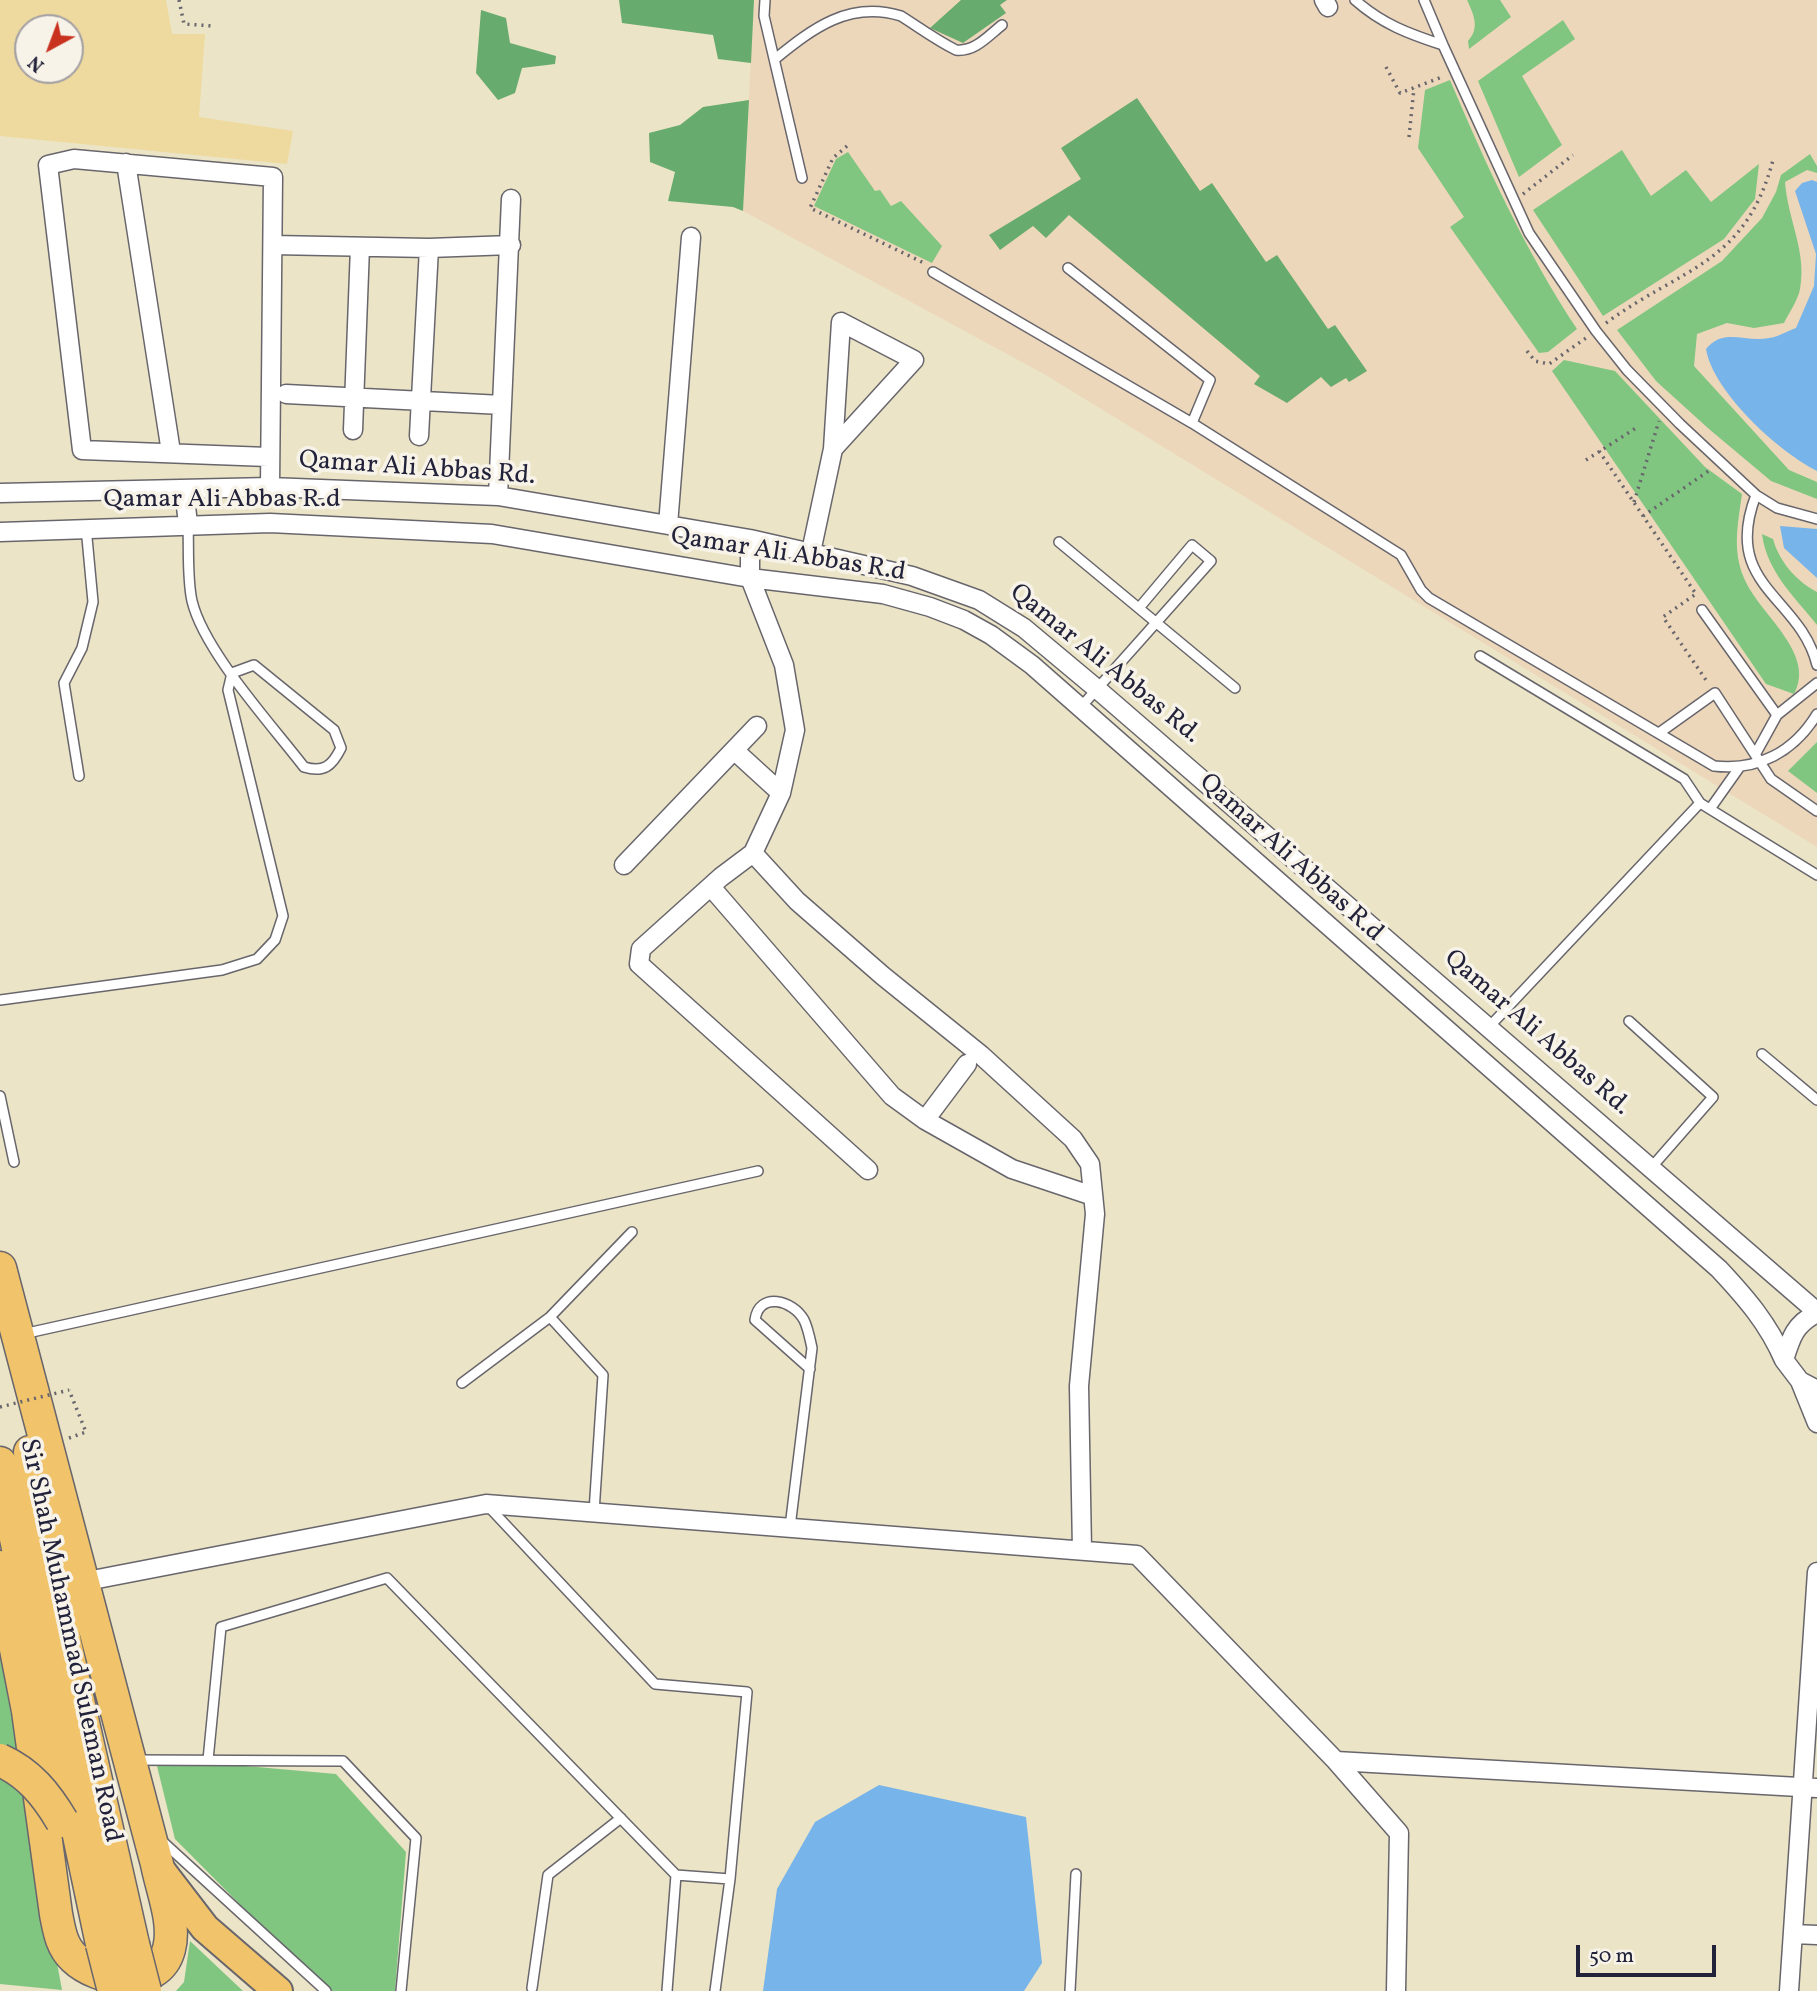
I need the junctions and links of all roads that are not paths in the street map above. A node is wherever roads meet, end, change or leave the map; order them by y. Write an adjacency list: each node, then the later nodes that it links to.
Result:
1 (765, 0): 6 (lane)
2 (1355, 0): 5 (lane)
3 (1424, 0): 5 (lane)
4 (1002, 25): 6 (lane)
5 (1443, 45): 30 (lane)
6 (775, 59): 8 (lane)
7 (126, 163): 11 (street); 25 (street); 25 (street)
8 (802, 178)
9 (511, 199): 12 (street)
10 (691, 237): 34 (street)
11 (273, 245): 13 (street); 26 (street)
12 (512, 245): 14 (street); 20 (street)
13 (360, 247): 14 (street); 18 (street)
14 (429, 248): 19 (street)
15 (1068, 268): 21 (lane)
16 (933, 272): 21 (lane)
17 (286, 394): 18 (street)
18 (356, 398): 19 (street); 22 (street)
19 (420, 401): 20 (street); 23 (street)
20 (502, 405): 31 (street)
21 (1192, 423): 54 (lane)
22 (353, 430)
23 (419, 436)
24 (833, 449): 24 (street); 39 (street)
25 (171, 452): 26 (street)
26 (268, 457): 27 (street)
27 (270, 487): 28 (street, Qamar Ali Abbas Rd.); 31 (street, Qamar Ali Abbas Rd.)
28 (184, 489): 29 (street, Qamar Ali Abbas Rd.); 33 (street)
29 (0, 494)
30 (1756, 495): 32 (lane); 45 (lane)
31 (498, 496): 34 (street, Qamar Ali Abbas Rd.)
32 (1817, 519)
33 (188, 524): 35 (street, Qamar Ali Abbas R.d); 40 (street, Qamar Ali Abbas R.d); 46 (lane)
34 (668, 525): 37 (street, Qamar Ali Abbas Rd.)
35 (86, 527): 36 (street, Qamar Ali Abbas R.d); 59 (lane)
36 (0, 532)
37 (750, 539): 39 (street, Qamar Ali Abbas Rd.); 40 (street)
38 (1059, 542): 41 (lane)
39 (811, 552): 49 (street, Qamar Ali Abbas Rd.)
40 (750, 578): 50 (street, Qamar Ali Abbas R.d); 60 (street)
41 (1139, 608): 43 (lane); 43 (lane)
42 (1702, 610): 52 (lane)
43 (1156, 623): 48 (lane); 49 (lane)
44 (1480, 656): 61 (lane)
45 (1817, 664)
46 (232, 673): 46 (lane); 68 (lane)
47 (1817, 683): 52 (lane)
48 (1235, 688)
49 (1097, 689): 50 (lane); 70 (street, Qamar Ali Abbas Rd.)
50 (1080, 708): 87 (street, Qamar Ali Abbas R.d)
51 (1817, 714): 57 (lane)
52 (1777, 715): 56 (lane)
53 (757, 726): 55 (street)
54 (1659, 733): 56 (lane); 58 (lane)
55 (735, 751): 60 (street); 65 (street)
56 (1756, 752): 57 (lane)
57 (1760, 763): 58 (lane); 63 (lane)
58 (1738, 768): 62 (lane)
59 (79, 776)
60 (781, 793): 64 (street)
61 (1700, 803): 62 (lane); 70 (lane)
62 (1710, 809): 66 (lane)
63 (1817, 811)
64 (753, 853): 67 (street); 80 (street)
65 (624, 865)
66 (1817, 875)
67 (711, 887): 75 (street); 78 (street)
68 (0, 1000)
69 (1629, 1021): 77 (lane)
70 (1489, 1027): 77 (street, Qamar Ali Abbas Rd.)
71 (1762, 1054): 74 (lane)
72 (967, 1064): 75 (street)
73 (0, 1096): 76 (lane)
74 (1817, 1100)
75 (925, 1120): 80 (street)
76 (14, 1162)
77 (1650, 1169): 84 (street, Qamar Ali Abbas Rd.)
78 (868, 1170)
79 (758, 1171): 86 (lane)
80 (1093, 1196): 97 (street)
81 (632, 1232): 85 (lane)
82 (0, 1268): 86 (highway)
83 (0, 1296): 114 (highway, Sir Shah Muhammad Suleman Road)
84 (1817, 1312): 87 (street)
85 (550, 1317): 90 (lane); 95 (lane)
86 (18, 1336): 100 (highway)
87 (1784, 1360): 89 (street, Qamar Ali Abbas R.d)
88 (810, 1369): 88 (lane); 96 (lane)
89 (1800, 1381): 91 (street); 92 (street)
90 (462, 1383)
91 (1817, 1390)
92 (1817, 1423)
93 (0, 1463): 114 (highway, Sir Shah Muhammad Suleman Road)
94 (486, 1504): 95 (street); 100 (street); 111 (lane)
95 (594, 1512): 96 (street)
96 (790, 1527): 97 (street)
97 (1082, 1550): 104 (street)
98 (0, 1567): 108 (highway)
99 (1817, 1572): 105 (street)
100 (82, 1582): 102 (highway)
101 (0, 1760): 114 (highway, bridge)
102 (127, 1760): 103 (lane); 107 (highway)
103 (208, 1760): 106 (lane); 120 (lane)
104 (1336, 1761): 105 (street); 124 (street)
105 (1810, 1788): 112 (street)
106 (621, 1818): 110 (lane); 115 (lane)
107 (146, 1824): 108 (highway); 119 (lane)
108 (157, 1864): 118 (main road)
109 (1076, 1874): 123 (lane)
110 (676, 1875): 111 (lane); 121 (lane)
111 (730, 1879): 122 (lane)
112 (1793, 1934): 113 (street); 125 (street)
113 (1817, 1935)
114 (112, 1942): 116 (highway, bridge); 117 (highway, bridge)
115 (532, 1988)
116 (114, 1991)
117 (145, 1991)
118 (278, 1991)
119 (326, 1991)
120 (401, 1991)
121 (667, 1991)
122 (715, 1991)
123 (1070, 1991)
124 (1396, 1991)
125 (1789, 1991)

